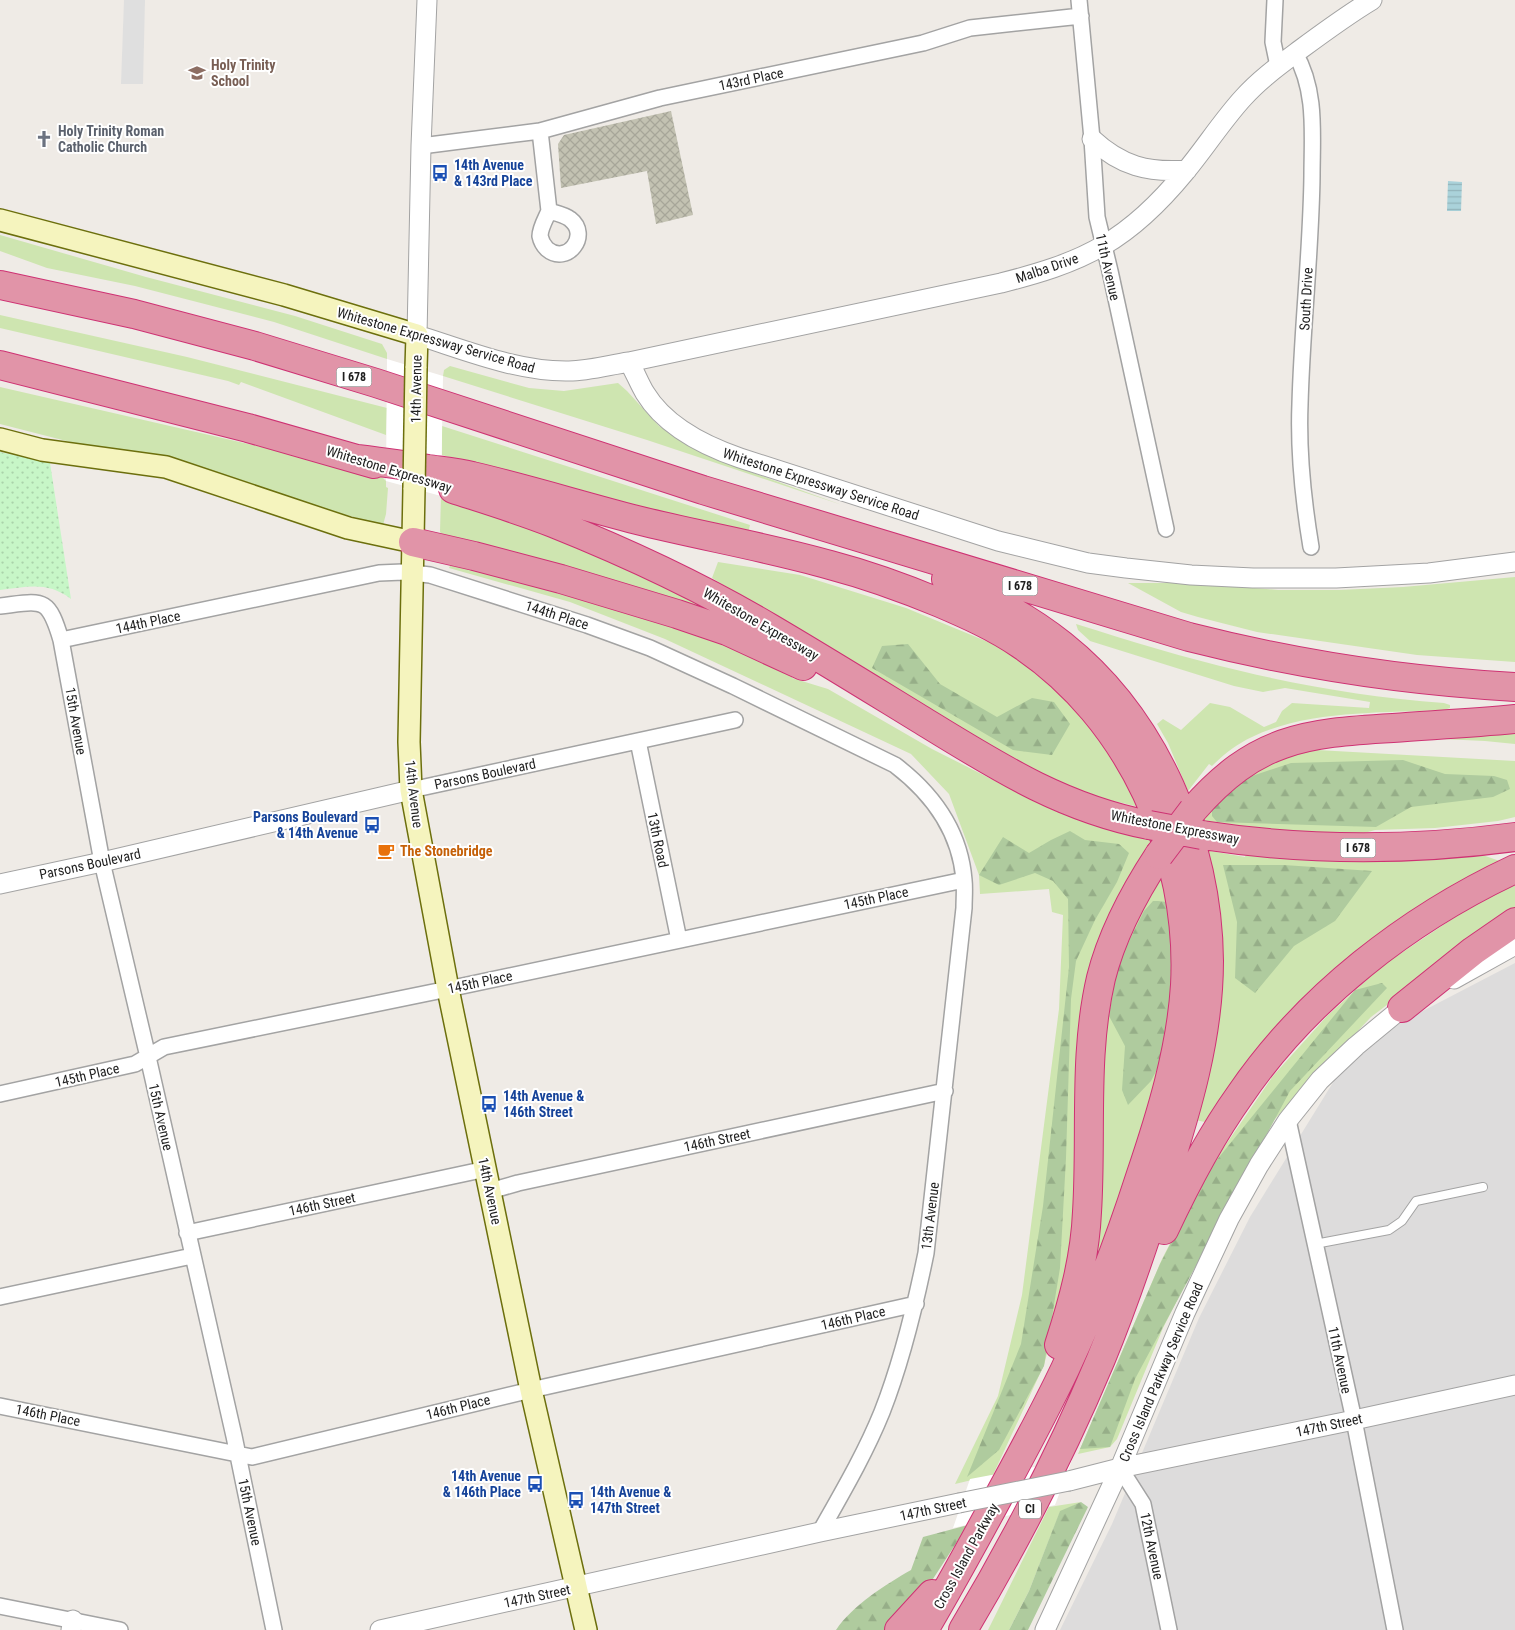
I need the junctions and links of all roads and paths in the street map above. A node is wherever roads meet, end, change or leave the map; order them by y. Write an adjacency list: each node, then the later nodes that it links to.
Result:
1 (427, 0): 10 (street, 14th Avenue)
2 (1079, 0): 5 (street, 11th Avenue)
3 (1275, 0): 7 (street)
4 (1372, 0): 6 (street, Malba Drive)
5 (1081, 16): 8 (street, 143rd Place); 9 (street, 11th Avenue)
6 (1295, 53): 7 (street, Malba Drive); 24 (street, South Drive)
7 (1278, 66): 11 (street, Malba Drive)
8 (540, 131): 10 (street, 143rd Place); 12 (street)
9 (1092, 140): 11 (street); 14 (street, 11th Avenue)
10 (421, 146): 16 (street, 14th Avenue)
11 (1187, 170): 14 (street, Malba Drive)
12 (549, 211)
13 (0, 220): 16 (main road, Whitestone Expressway Service Road)
14 (1104, 245): 17 (street, Malba Drive); 22 (street, 11th Avenue)
15 (0, 285): 21 (highway, I 678)
16 (417, 336): 17 (street, Whitestone Expressway Service Road); 23 (main road, 14th Avenue, bridge)
17 (629, 362): 25 (street, Whitestone Expressway Service Road)
18 (0, 365): 20 (highway, Whitestone Expressway / I 678)
19 (0, 439): 23 (main road)
20 (357, 459): 33 (highway, Whitestone Expressway / I 678); 65 (highway)
21 (703, 490): 29 (highway, I 678); 58 (highway)
22 (1166, 529)
23 (413, 542): 26 (main road, 14th Avenue); 33 (highway)
24 (1311, 548)
25 (1515, 562)
26 (412, 572): 28 (street, 144th Place); 34 (main road, 14th Avenue); 39 (street, 144th Place)
27 (0, 606): 28 (street, 15th Avenue)
28 (61, 640): 37 (street, 15th Avenue)
29 (1515, 687)
30 (1515, 719): 35 (highway)
31 (736, 720): 32 (street, Parsons Boulevard)
32 (638, 741): 34 (street, Parsons Boulevard); 42 (street, 13th Road)
33 (984, 759): 35 (highway, Whitestone Expressway / I 678, bridge)
34 (411, 790): 37 (street, Parsons Boulevard); 44 (main road, 14th Avenue)
35 (1197, 822): 36 (highway, Whitestone Expressway / I 678); 65 (highway, bridge)
36 (1515, 837)
37 (102, 862): 40 (street, Parsons Boulevard); 46 (street, 15th Avenue)
38 (1515, 869): 58 (highway)
39 (964, 880): 42 (street, 145th Place); 47 (street, 13th Avenue)
40 (0, 884)
41 (1515, 922): 45 (highway)
42 (679, 940): 44 (street, 145th Place)
43 (1515, 945): 45 (street)
44 (448, 989): 46 (street, 145th Place); 50 (main road, 14th Avenue)
45 (1402, 1008): 49 (street)
46 (148, 1057): 48 (street, 145th Place); 53 (street, 15th Avenue)
47 (945, 1092): 52 (street, 146th Street); 57 (street, 13th Avenue)
48 (0, 1094)
49 (1288, 1120): 54 (street, 11th Avenue); 64 (street, Cross Island Parkway Service Road)
50 (486, 1169): 52 (main road, 14th Avenue); 53 (street, 146th Street)
51 (1483, 1187): 54 (lane)
52 (490, 1191): 60 (main road, 14th Avenue)
53 (187, 1233): 55 (street, 15th Avenue)
54 (1315, 1244): 62 (street, 11th Avenue)
55 (192, 1256): 56 (street); 63 (street, 15th Avenue)
56 (0, 1297)
57 (916, 1304): 60 (street, 146th Place); 66 (street, 13th Avenue)
58 (1090, 1385): 77 (highway, CI)
59 (1515, 1385): 62 (street, 147th Street)
60 (531, 1390): 63 (street, 146th Place); 68 (main road, 14th Avenue)
61 (0, 1406): 63 (street, 146th Place)
62 (1354, 1420): 64 (street, 147th Street); 80 (street, 11th Avenue)
63 (237, 1453): 72 (street, 15th Avenue)
64 (1120, 1468): 66 (street, 147th Street, bridge); 78 (street, Cross Island Parkway Service Road); 79 (street, 12th Avenue)
65 (1007, 1481): 67 (highway, Cross Island Parkway)
66 (820, 1532): 68 (street, 147th Street)
67 (966, 1558): 75 (highway); 76 (highway, Cross Island Parkway)
68 (576, 1587): 73 (street, 147th Street); 74 (main road, 14th Avenue)
69 (0, 1606): 70 (street)
70 (72, 1625): 71 (street)
71 (120, 1630)
72 (274, 1630)
73 (380, 1630)
74 (586, 1630)
75 (899, 1630)
76 (924, 1630)
77 (963, 1630)
78 (1045, 1630)
79 (1169, 1630)
80 (1396, 1630)

